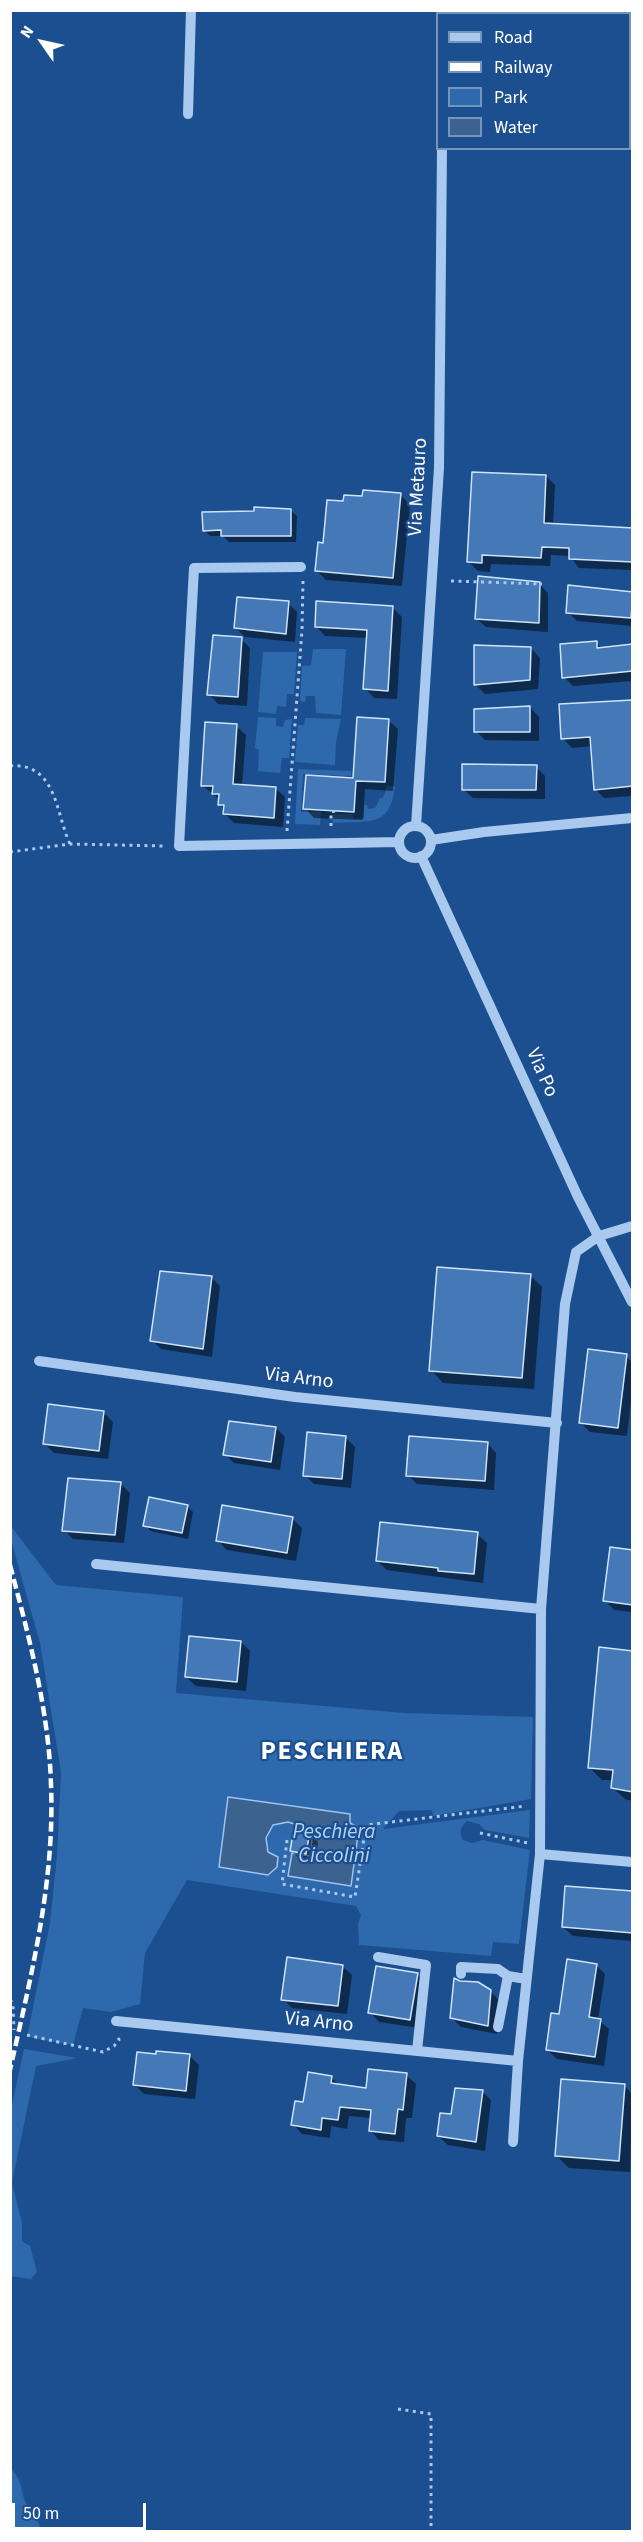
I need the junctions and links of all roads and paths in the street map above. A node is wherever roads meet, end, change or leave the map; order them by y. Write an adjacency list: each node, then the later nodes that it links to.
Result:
1 (191, 10): 2 (street)
2 (188, 114)
3 (442, 150): 11 (street, Via Metauro)
4 (302, 567): 15 (path); 16 (street)
5 (451, 581): 6 (path)
6 (542, 584)
7 (10, 766): 14 (path)
8 (336, 811): 10 (path)
9 (633, 818): 12 (street)
10 (331, 826)
11 (416, 826): 12 (street); 13 (street)
12 (431, 840): 18 (street)
13 (399, 843): 15 (street); 18 (street)
14 (70, 844): 16 (path); 17 (path)
15 (286, 845): 16 (street)
16 (179, 846)
17 (10, 852)
18 (422, 856): 20 (street, Via Po)
19 (633, 1226): 20 (street)
20 (599, 1236): 21 (street, Via Po); 23 (street)
21 (633, 1302)
22 (39, 1360): 23 (street, Via Arno)
23 (556, 1423): 25 (street)
24 (96, 1564): 25 (street)
25 (541, 1609): 26 (street)
26 (540, 1804): 28 (path); 29 (street)
27 (480, 1833): 29 (path)
28 (287, 1840)
29 (540, 1850): 30 (street); 34 (street)
30 (633, 1862)
31 (378, 1957): 40 (street)
32 (461, 1974): 33 (street)
33 (508, 1976): 34 (street); 37 (street)
34 (526, 1979): 41 (street)
35 (10, 2000): 38 (path)
36 (116, 2021): 39 (path); 40 (street, Via Arno)
37 (498, 2027)
38 (14, 2030)
39 (27, 2035)
40 (417, 2051): 41 (street, Via Arno)
41 (518, 2061): 42 (street)
42 (513, 2142)
43 (398, 2409): 44 (path)
44 (431, 2532)

